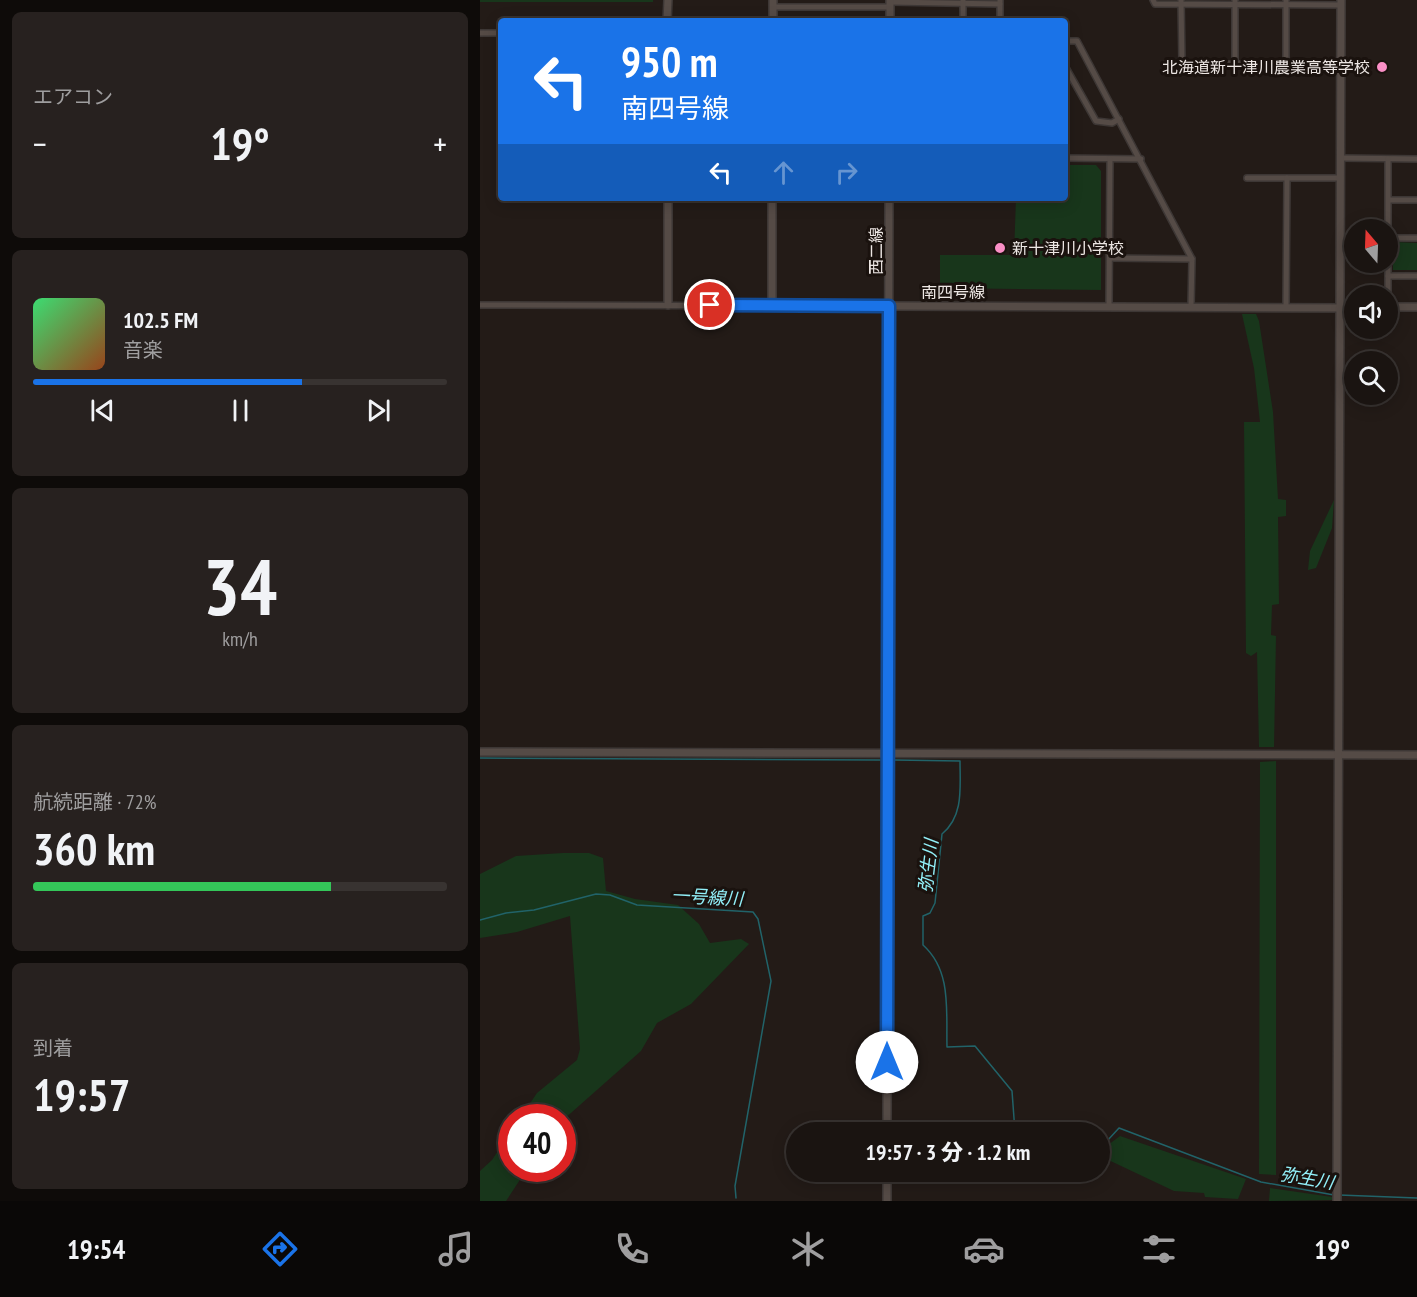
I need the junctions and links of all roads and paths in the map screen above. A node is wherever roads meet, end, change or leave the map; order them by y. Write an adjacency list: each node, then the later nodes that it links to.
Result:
1 (668, 0): 12 (street)
2 (1153, 0): 6 (street)
3 (927, 2): 4 (street); 10 (street)
4 (963, 2): 5 (street); 13 (street)
5 (1000, 2): 14 (street)
6 (1181, 2): 7 (street); 18 (street)
7 (1235, 2): 8 (street); 20 (street)
8 (1286, 2): 9 (street); 21 (street)
9 (1341, 2): 22 (street)
10 (890, 3): 11 (street)
11 (773, 4)
12 (667, 18)
13 (963, 18)
14 (1000, 18)
15 (480, 33): 16 (street)
16 (498, 33)
17 (1068, 41): 24 (street)
18 (1182, 63): 19 (street); 20 (street)
19 (1166, 64)
20 (1235, 64): 21 (street)
21 (1286, 64): 22 (street)
22 (1341, 64): 26 (street)
23 (1068, 71): 24 (street)
24 (1119, 119): 28 (street)
25 (1068, 158): 27 (street)
26 (1341, 158): 29 (street); 33 (street)
27 (1110, 159): 28 (street); 42 (street)
28 (1141, 159): 43 (street)
29 (1389, 159): 30 (street); 34 (street)
30 (1417, 159)
31 (1247, 178): 32 (street)
32 (1287, 178): 33 (street); 55 (street)
33 (1341, 178): 56 (street)
34 (1389, 200): 35 (street); 39 (street)
35 (1417, 200)
36 (668, 201): 48 (street)
37 (772, 201): 49 (street)
38 (889, 201): 50 (street, 西二線)
39 (1389, 219)
40 (1398, 238): 41 (street)
41 (1417, 238)
42 (1110, 258): 43 (street); 51 (street)
43 (1192, 259): 52 (street)
44 (1389, 276): 45 (street); 46 (street)
45 (1417, 276)
46 (1389, 285)
47 (480, 305): 48 (street, 南四号線)
48 (668, 305): 49 (street, 南四号線)
49 (772, 305): 50 (street, 南四号線)
50 (889, 306): 51 (street, 南四号線); 58 (street, 西二線)
51 (1109, 306): 52 (street, 南四号線)
52 (1191, 306): 55 (street, 南四号線)
53 (1398, 307): 54 (street)
54 (1417, 307)
55 (1286, 308): 56 (street, 南四号線)
56 (1341, 308): 59 (street)
57 (480, 752): 58 (street)
58 (888, 754): 59 (street); 61 (street, 西二線)
59 (1337, 755): 60 (street); 63 (street)
60 (1417, 755)
61 (887, 1122)
62 (887, 1182): 64 (street)
63 (1337, 1200)
64 (887, 1201)

